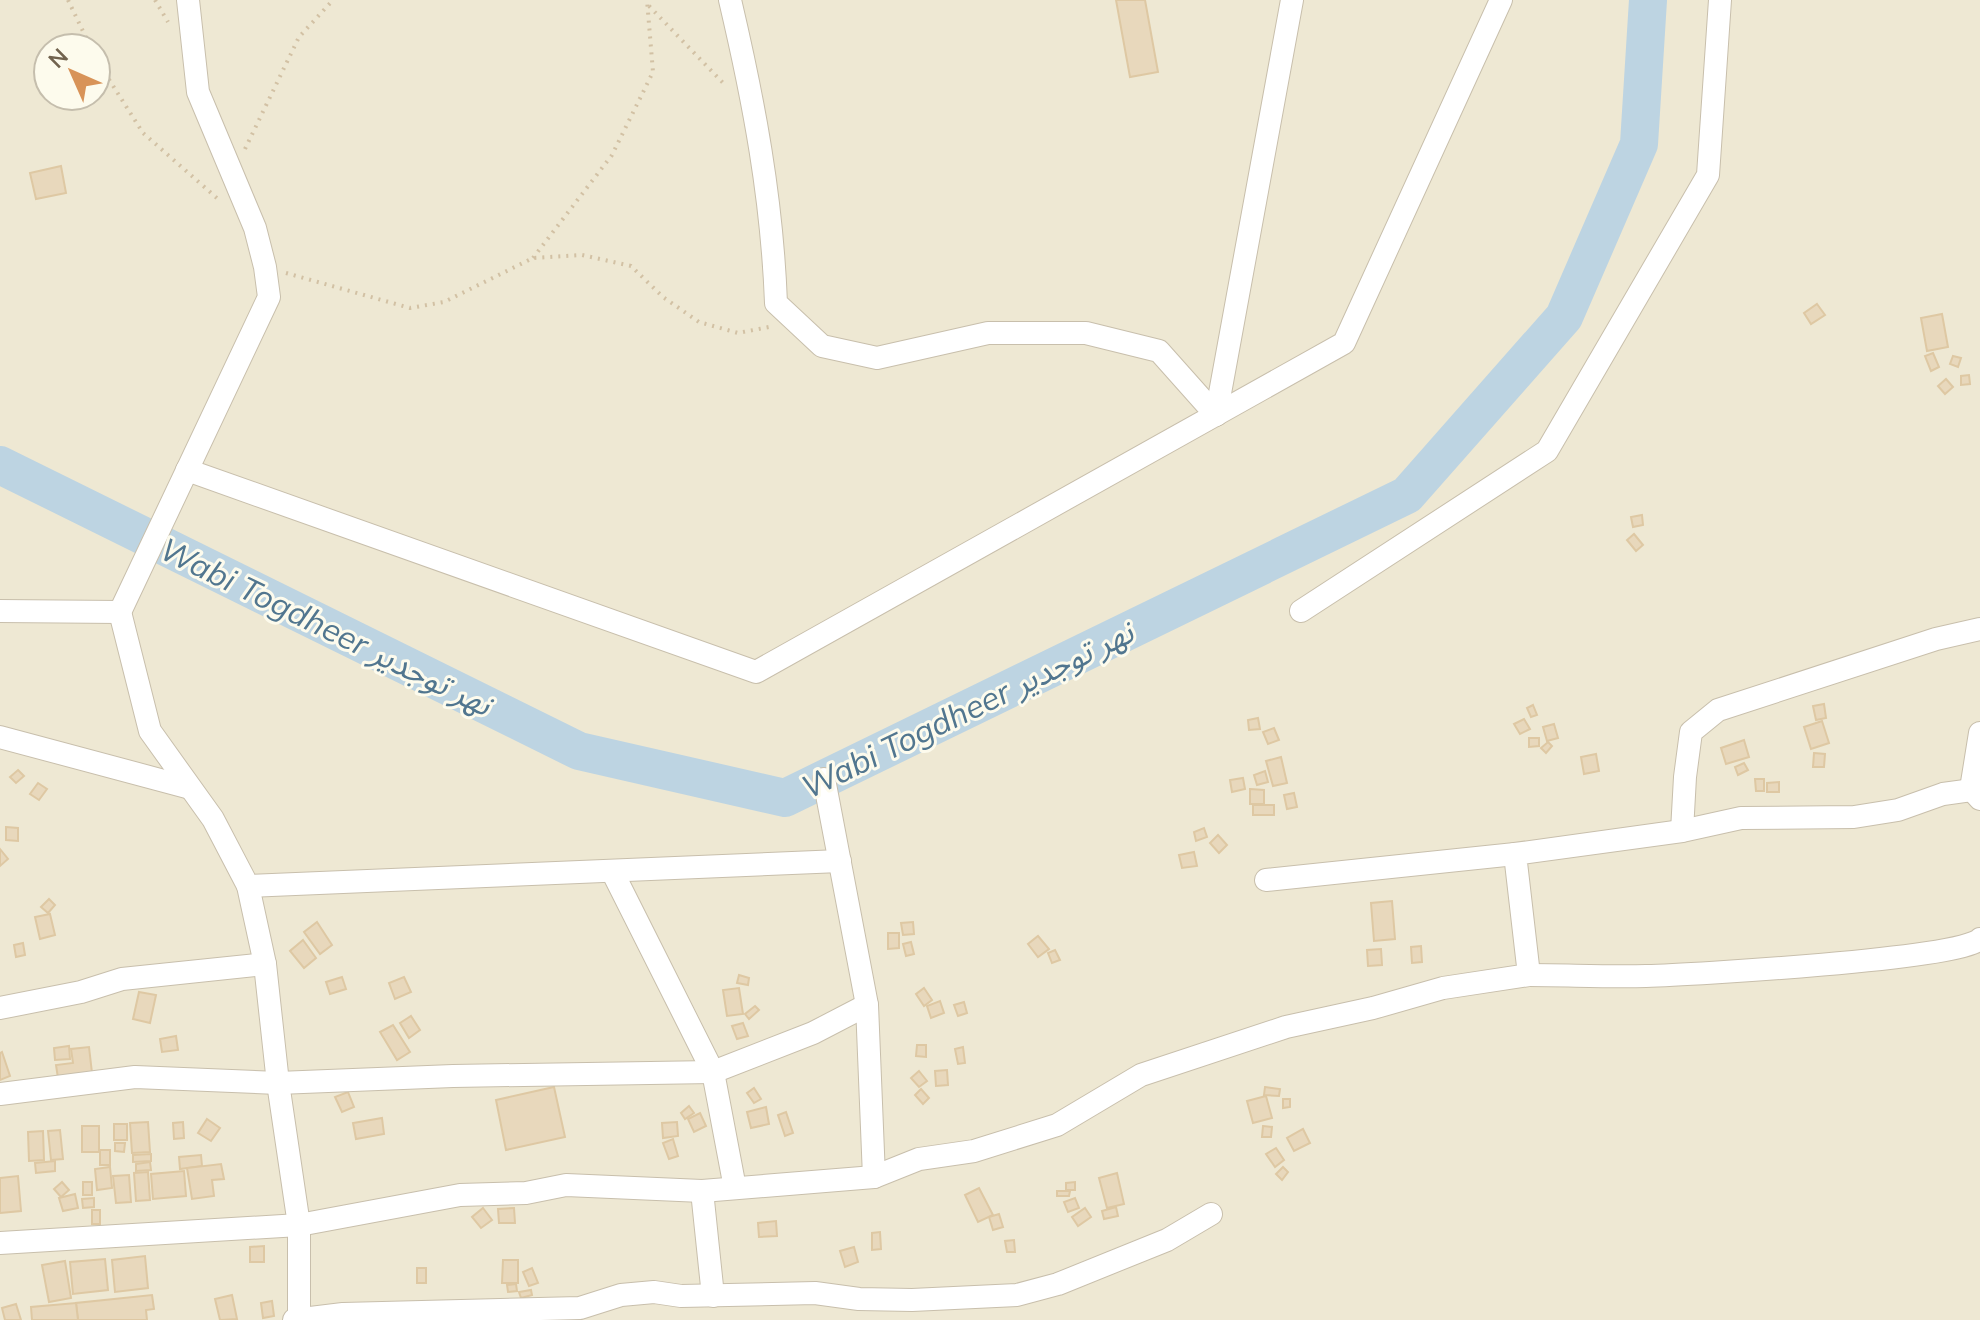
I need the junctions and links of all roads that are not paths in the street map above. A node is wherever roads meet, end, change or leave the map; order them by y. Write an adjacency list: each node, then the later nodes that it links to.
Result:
1 (188, 0): 7 (street)
2 (730, 0): 6 (street)
3 (1292, 0): 6 (street)
4 (1501, 0): 6 (street)
5 (1720, 0): 9 (street)
6 (1216, 415): 7 (street)
7 (187, 470): 10 (street)
8 (0, 611): 10 (street)
9 (1301, 611)
10 (120, 612): 15 (street)
11 (1980, 629): 17 (street)
12 (1980, 733): 16 (street)
13 (0, 737): 15 (street)
14 (824, 779): 19 (street)
15 (190, 788): 22 (street)
16 (1977, 792): 17 (street)
17 (1682, 831): 18 (street)
18 (1515, 854): 21 (street); 25 (street)
19 (840, 861): 20 (street); 26 (street)
20 (612, 871): 22 (street); 28 (street)
21 (1266, 880)
22 (248, 886): 24 (street)
23 (1980, 939): 25 (street)
24 (265, 964): 27 (street); 29 (street)
25 (1529, 975): 31 (street)
26 (867, 1005): 28 (street); 31 (street)
27 (0, 1008)
28 (713, 1072): 29 (street); 32 (street)
29 (278, 1083): 30 (street); 35 (street)
30 (0, 1094)
31 (874, 1177): 32 (street)
32 (735, 1188): 33 (street)
33 (702, 1191): 35 (street); 37 (street)
34 (1211, 1214): 37 (street)
35 (299, 1225): 36 (street); 38 (street)
36 (0, 1243)
37 (713, 1296): 38 (street)
38 (297, 1320)

